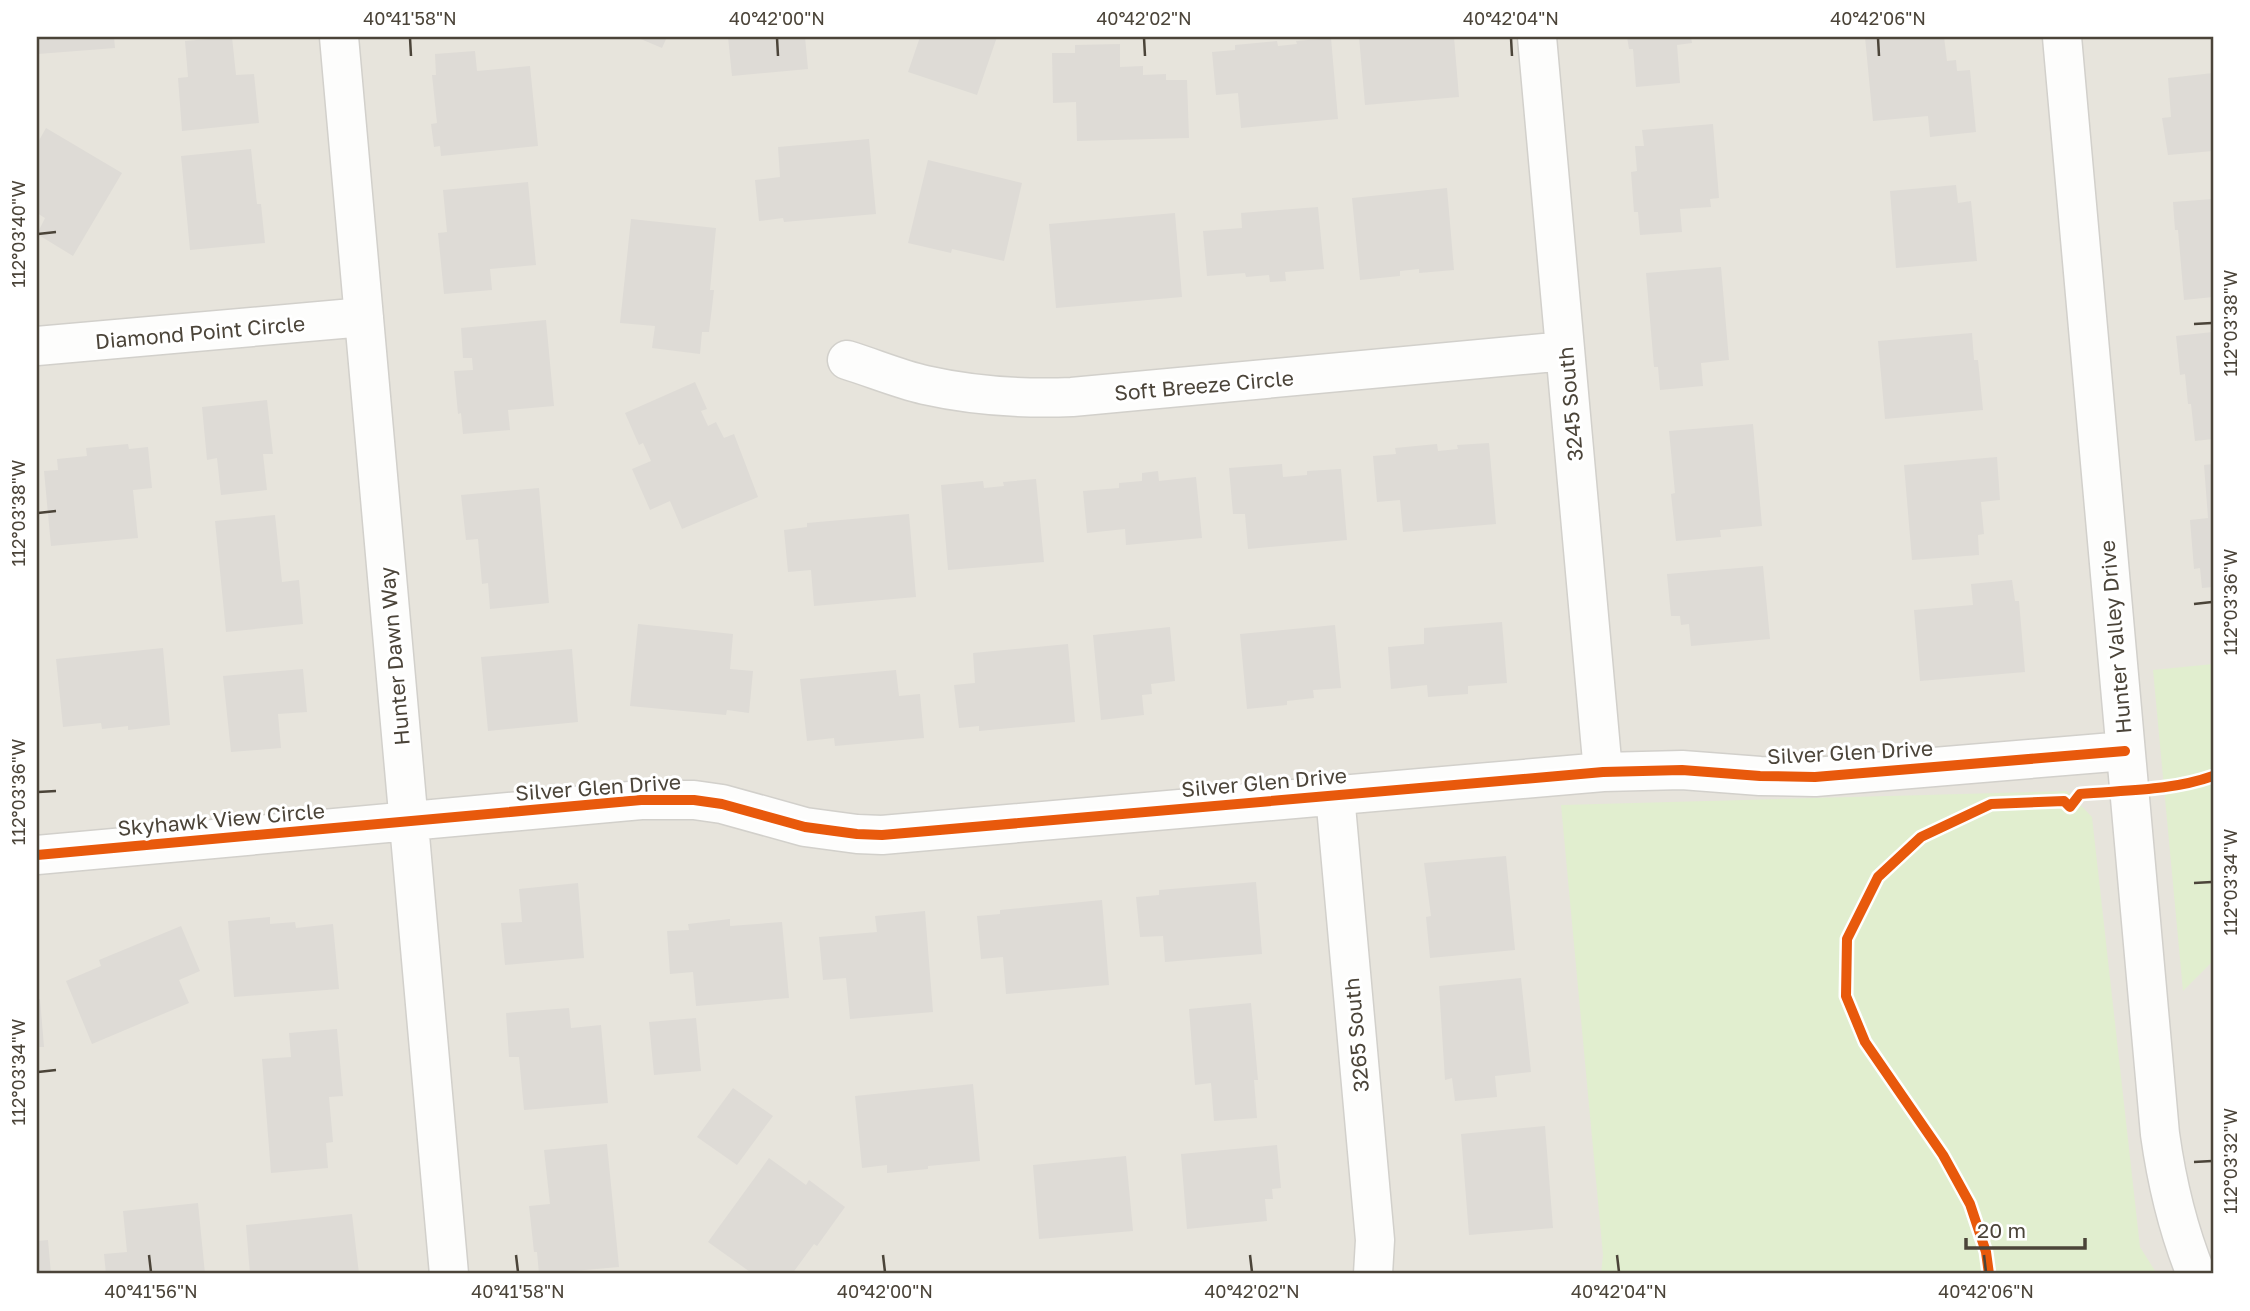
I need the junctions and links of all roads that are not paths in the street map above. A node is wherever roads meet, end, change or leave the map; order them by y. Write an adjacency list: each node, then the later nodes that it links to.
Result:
1 (339, 37): 4 (street, Hunter Dawn Way)
2 (1537, 37): 6 (street, 3245 South)
3 (2062, 37): 8 (street, Hunter Valley Drive)
4 (364, 317): 5 (street, Diamond Point Circle); 11 (street, Hunter Dawn Way)
5 (37, 346)
6 (1565, 351): 7 (street, Soft Breeze Circle); 9 (street, 3245 South)
7 (847, 360)
8 (2125, 751): 9 (street, Silver Glen Drive); 15 (street, Hunter Valley Drive)
9 (1603, 772): 10 (street, Silver Glen Drive)
10 (1335, 795): 11 (street, Silver Glen Drive); 14 (street, 3265 South)
11 (409, 821): 12 (street, Skyhawk View Circle); 13 (street, Hunter Dawn Way)
12 (37, 855)
13 (449, 1274)
14 (1373, 1274)
15 (2196, 1274)

